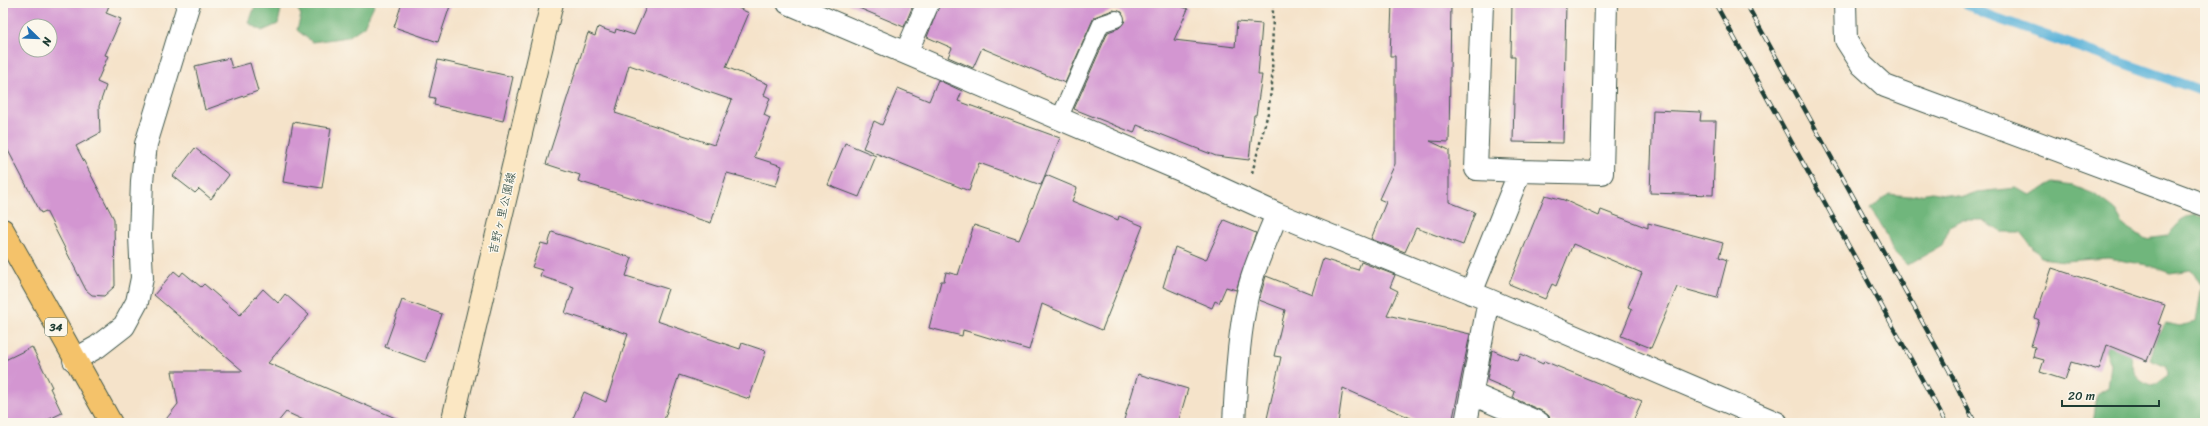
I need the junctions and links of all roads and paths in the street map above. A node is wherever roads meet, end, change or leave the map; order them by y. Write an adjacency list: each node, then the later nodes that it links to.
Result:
1 (189, 3): 19 (street)
2 (552, 3): 22 (main road, 吉野ヶ里公園線)
3 (788, 3): 9 (street)
4 (928, 3): 11 (street)
5 (1273, 3): 14 (path)
6 (1482, 3): 13 (street)
7 (1606, 3): 13 (street)
8 (1845, 3): 15 (street)
9 (810, 7): 11 (street)
10 (1116, 19): 12 (lane)
11 (906, 53): 12 (street)
12 (1060, 119): 14 (street)
13 (1520, 171): 18 (street)
14 (1245, 198): 16 (street)
15 (2205, 205)
16 (1277, 214): 18 (street); 23 (street)
17 (3, 230): 19 (highway, 34)
18 (1480, 296): 20 (street); 26 (street)
19 (74, 360): 21 (highway, 34)
20 (1472, 394): 24 (street); 25 (street)
21 (111, 423)
22 (452, 423)
23 (1234, 423)
24 (1466, 423)
25 (1539, 423)
26 (1777, 423)

